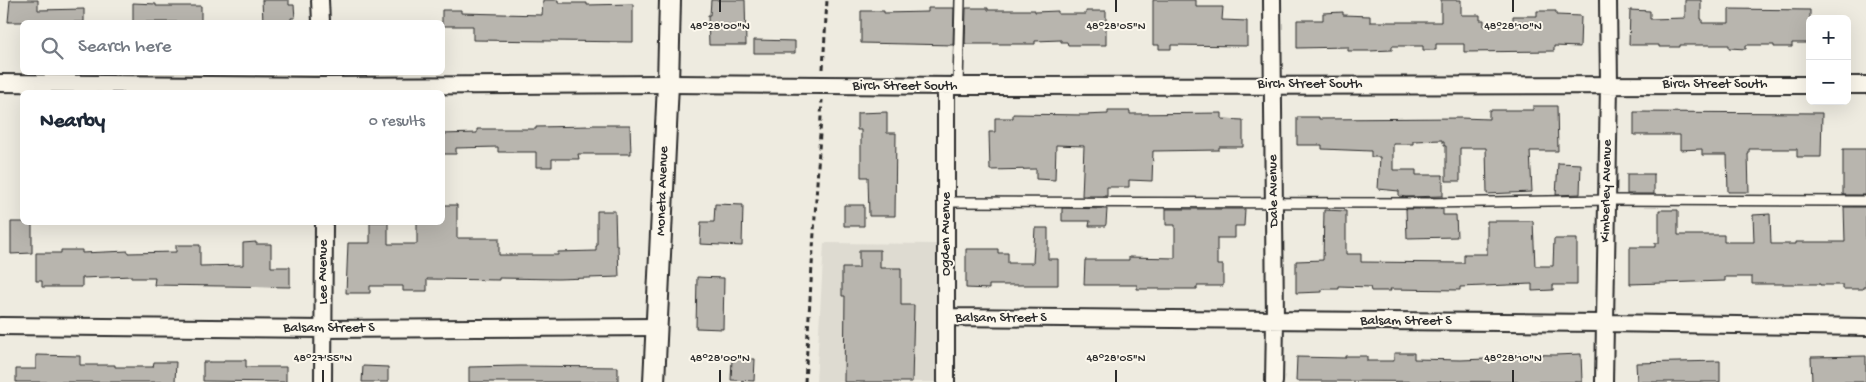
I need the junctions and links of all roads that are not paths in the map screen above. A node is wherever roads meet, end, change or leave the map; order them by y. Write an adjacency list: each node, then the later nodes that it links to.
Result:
1 (320, 0): 6 (street)
2 (670, 0): 9 (street, Moneta Avenue)
3 (960, 0): 15 (lane)
4 (1272, 0): 10 (street, Dale Avenue)
5 (1608, 0): 11 (street, Kimberley Avenue)
6 (321, 20)
7 (0, 83): 8 (street, Birch Street South)
8 (324, 84): 9 (street, Birch Street South)
9 (668, 84): 15 (street, Birch Street South); 26 (street, Moneta Avenue)
10 (1272, 84): 11 (street, Birch Street South); 15 (street, Birch Street South); 19 (street, Dale Avenue)
11 (1609, 84): 12 (street, Birch Street South); 16 (street, Kimberley Avenue)
12 (1806, 85)
13 (1851, 85): 14 (street)
14 (1866, 85)
15 (952, 86): 18 (street, Ogden Avenue)
16 (1608, 200): 17 (lane); 19 (lane); 23 (street, Kimberley Avenue)
17 (1866, 201)
18 (946, 202): 19 (lane); 21 (street, Ogden Avenue)
19 (1274, 202): 22 (street, Dale Avenue)
20 (324, 225): 27 (street, Lee Avenue)
21 (946, 318): 22 (street, Balsam Street S); 30 (street, Ogden Avenue)
22 (1275, 320): 23 (street, Balsam Street S); 31 (street, Dale Avenue)
23 (1604, 323): 25 (street, Balsam Street S); 32 (street, Kimberley Avenue)
24 (0, 326): 27 (street, Balsam Street S)
25 (1866, 326)
26 (657, 327): 27 (street, Balsam Street S); 29 (street, Moneta Avenue)
27 (323, 329): 28 (street, Lee Avenue)
28 (324, 382)
29 (654, 382)
30 (946, 382)
31 (1274, 382)
32 (1604, 382)

